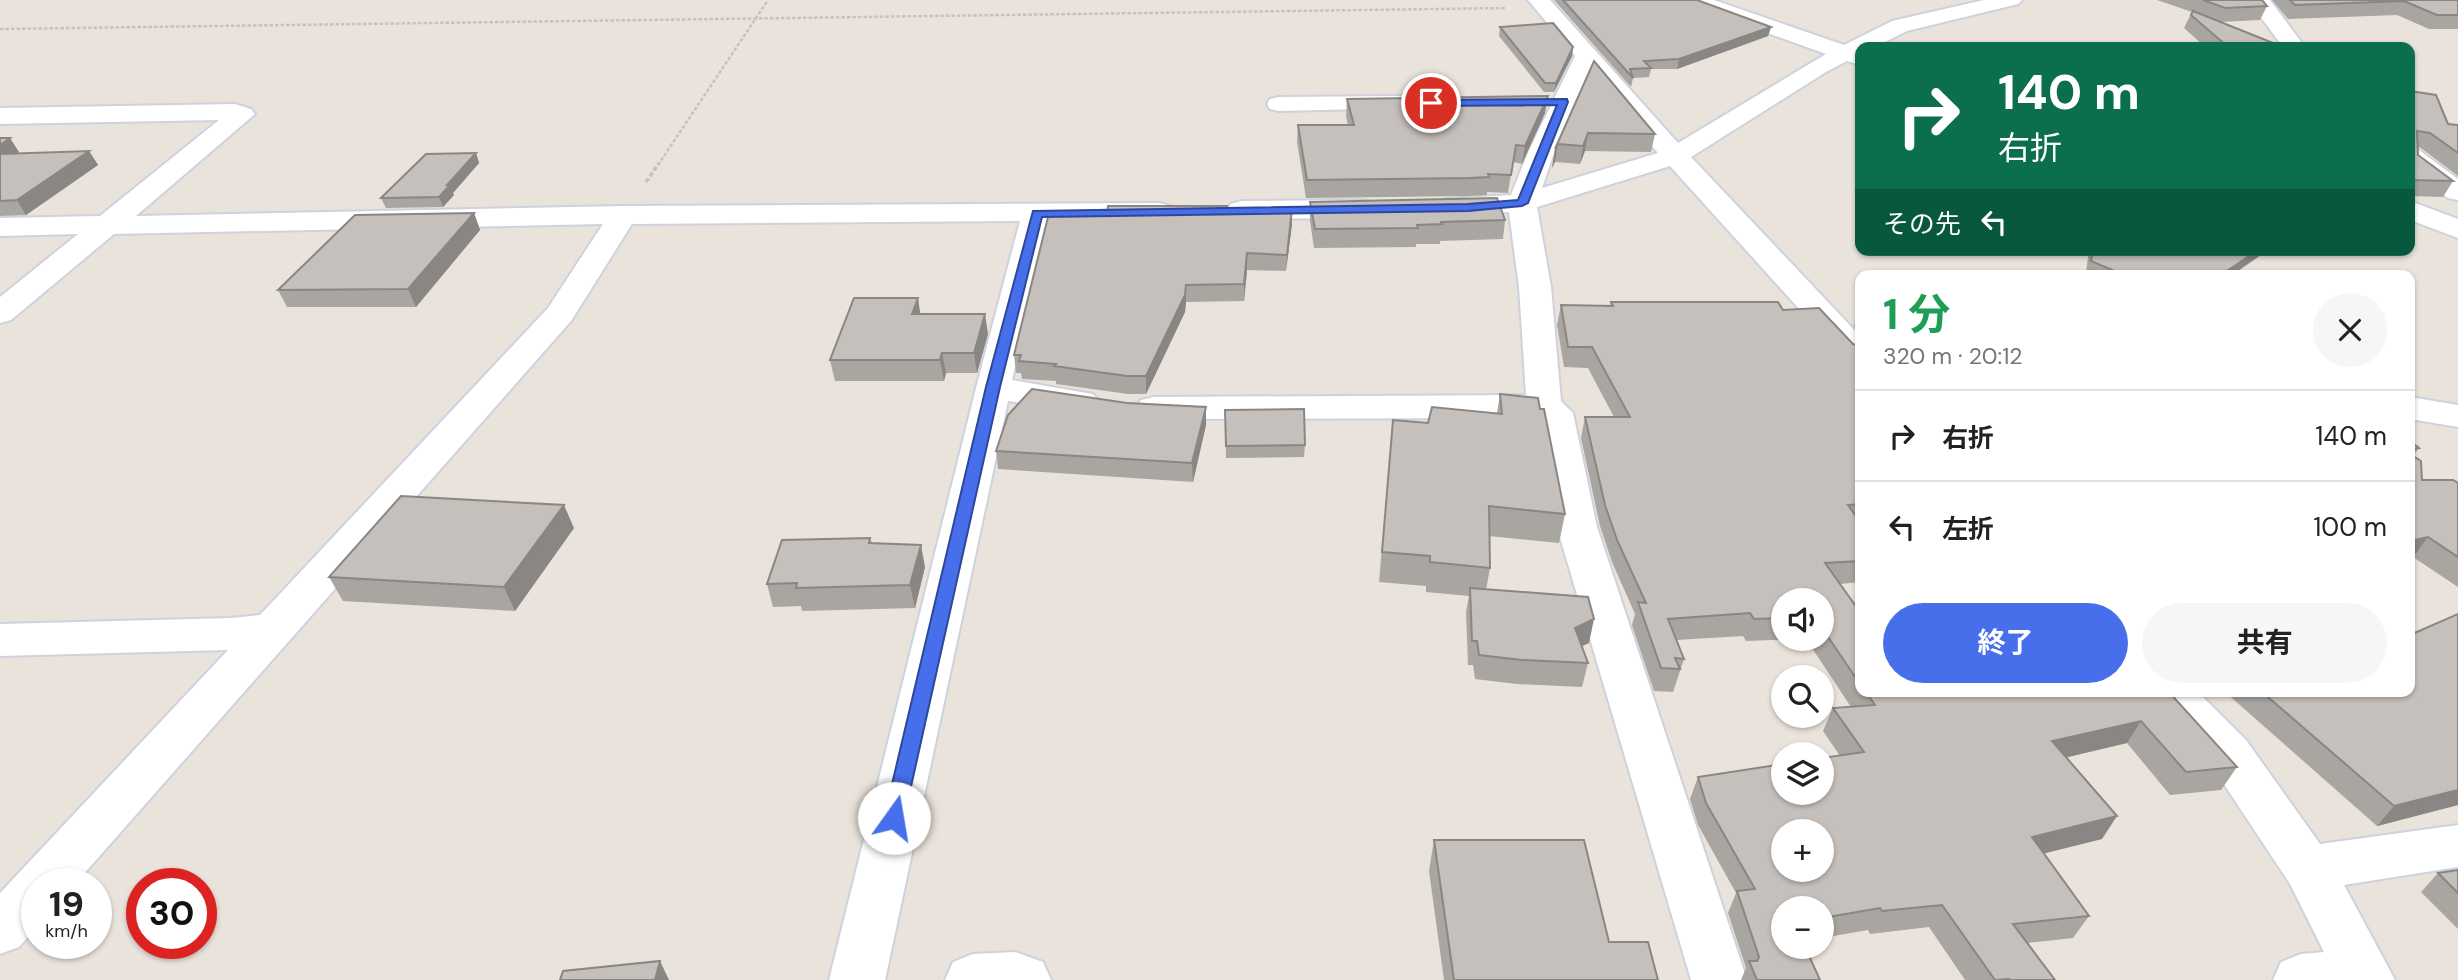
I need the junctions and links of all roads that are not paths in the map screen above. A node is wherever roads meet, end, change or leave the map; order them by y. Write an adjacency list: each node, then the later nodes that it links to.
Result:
1 (2259, 0): 6 (street)
2 (2004, 1): 5 (street)
3 (1709, 2): 8 (street)
4 (1542, 4): 7 (street)
5 (1874, 42)
6 (2290, 42)
7 (1587, 55): 10 (street); 14 (street)
8 (1852, 56): 14 (street)
9 (1536, 102): 10 (street)
10 (1563, 102): 17 (street)
11 (1429, 103): 12 (street)
12 (1279, 104)
13 (0, 116): 23 (street)
14 (1675, 156): 17 (street); 26 (street)
15 (2415, 160): 16 (street)
16 (2458, 192)
17 (1522, 203): 18 (street); 31 (street)
18 (1426, 208)
19 (1384, 209): 21 (street)
20 (2415, 212): 25 (street)
21 (1037, 213): 22 (street); 30 (street)
22 (624, 215): 23 (street); 34 (street)
23 (108, 225): 24 (street); 28 (street)
24 (0, 227)
25 (2458, 229)
26 (1819, 309): 27 (street); 29 (street)
27 (1855, 309)
28 (0, 313)
29 (1855, 350)
30 (993, 387): 31 (street); 43 (street)
31 (1544, 406): 46 (street)
32 (2415, 409): 33 (street)
33 (2458, 416)
34 (272, 629): 35 (street); 38 (street)
35 (0, 640)
36 (2175, 697): 39 (street)
37 (2458, 846): 39 (street)
38 (56, 868)
39 (2308, 868): 42 (street)
40 (21, 907): 41 (street)
41 (0, 930)
42 (2365, 976): 47 (street)
43 (857, 980)
44 (973, 980): 45 (street)
45 (1023, 980)
46 (1719, 980)
47 (2301, 980)

